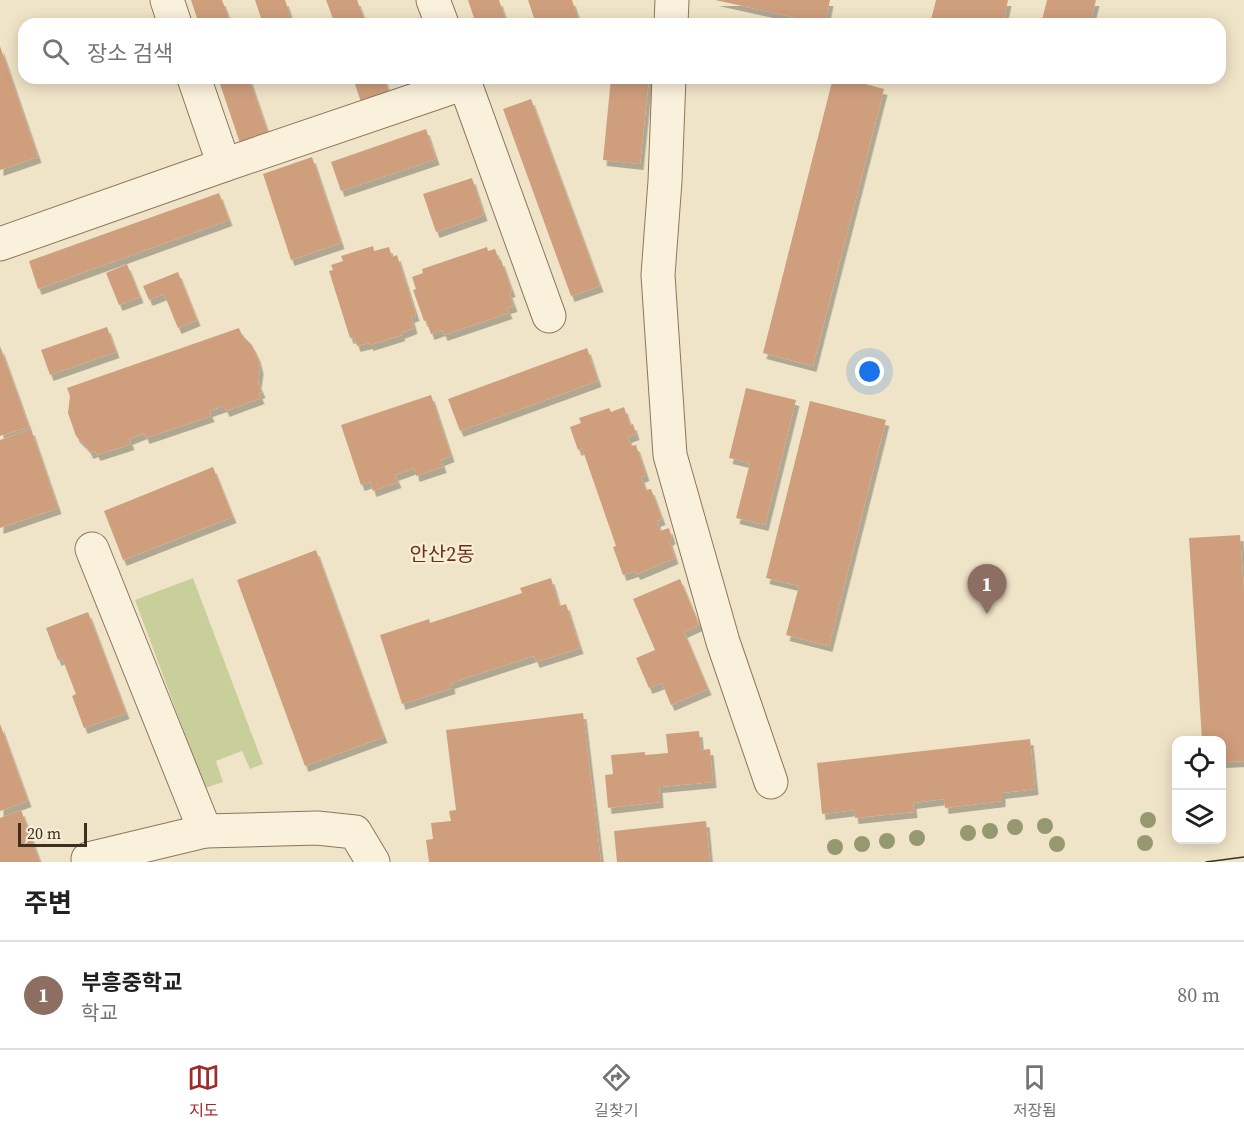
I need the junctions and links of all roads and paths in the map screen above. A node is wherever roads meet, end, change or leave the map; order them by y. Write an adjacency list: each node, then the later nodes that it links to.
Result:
1 (166, 0): 4 (street)
2 (433, 0): 5 (street)
3 (672, 0): 6 (street)
4 (173, 18)
5 (440, 18)
6 (670, 18)
7 (196, 84): 11 (street)
8 (455, 84): 11 (street)
9 (465, 84): 13 (street)
10 (669, 84): 15 (street)
11 (224, 165): 12 (street)
12 (0, 244)
13 (549, 316)
14 (92, 549): 16 (street)
15 (771, 782)
16 (206, 831): 17 (street); 18 (street)
17 (88, 859)
18 (373, 862)

